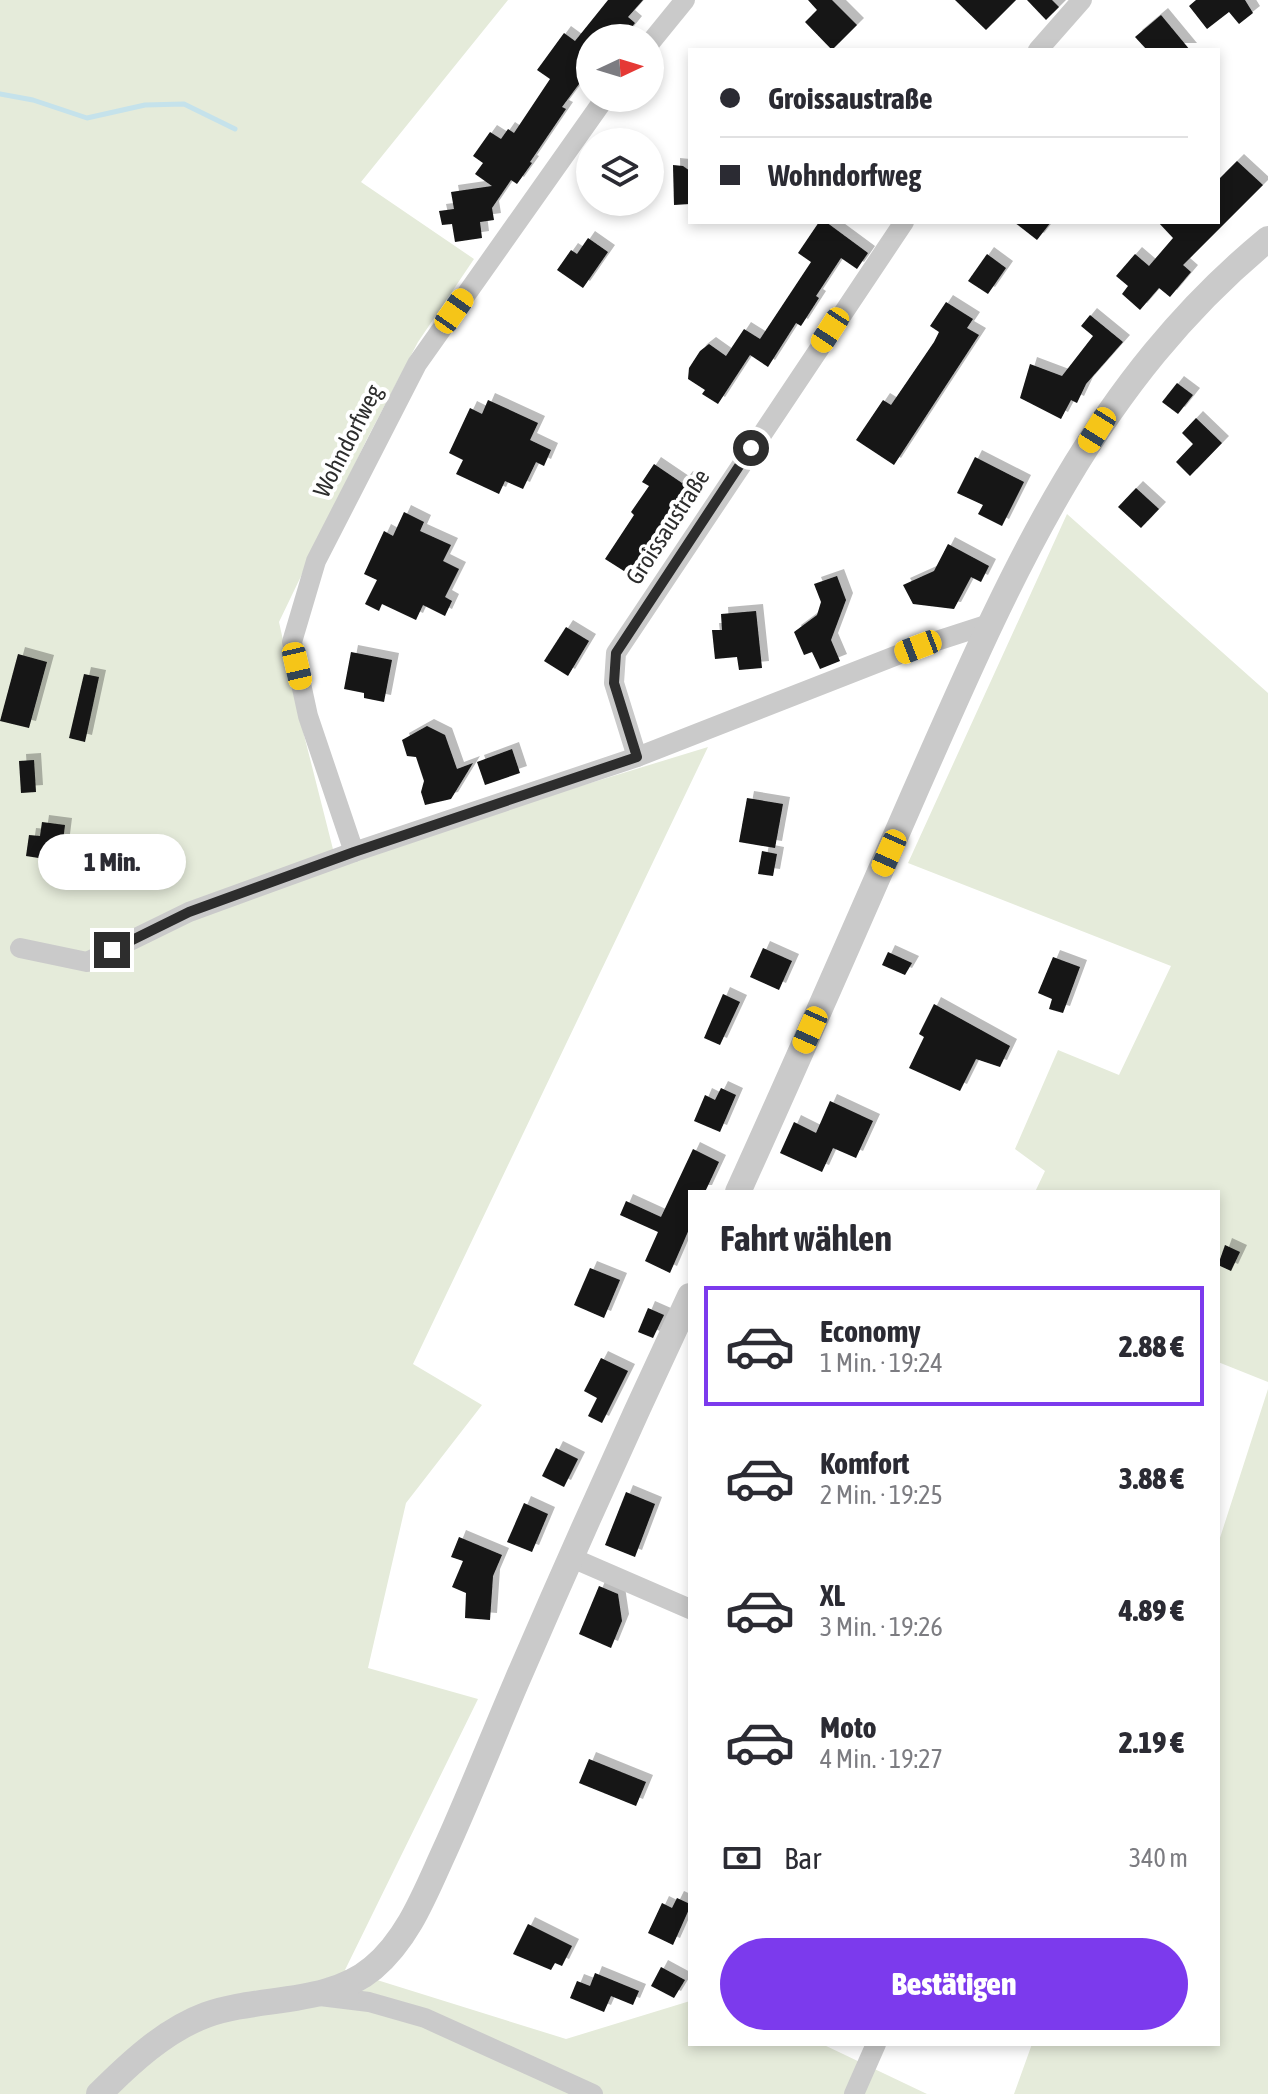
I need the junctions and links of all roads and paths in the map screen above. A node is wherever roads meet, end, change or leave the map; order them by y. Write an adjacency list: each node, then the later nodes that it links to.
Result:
1 (685, 0): 3 (street)
2 (1082, 0): 4 (street)
3 (664, 26)
4 (1040, 48)
5 (595, 112): 10 (street, Wohndorfweg)
6 (903, 224): 9 (street, Groissaustraße)
7 (1268, 239): 8 (street)
8 (989, 624): 9 (street); 12 (street)
9 (637, 757): 10 (street)
10 (354, 852): 11 (street)
11 (20, 948)
12 (739, 1190)
13 (688, 1300): 14 (street)
14 (570, 1557): 15 (street); 16 (street)
15 (688, 1608)
16 (309, 1994): 18 (street); 19 (street)
17 (875, 2046): 20 (street)
18 (99, 2094)
19 (593, 2094)
20 (854, 2094)

